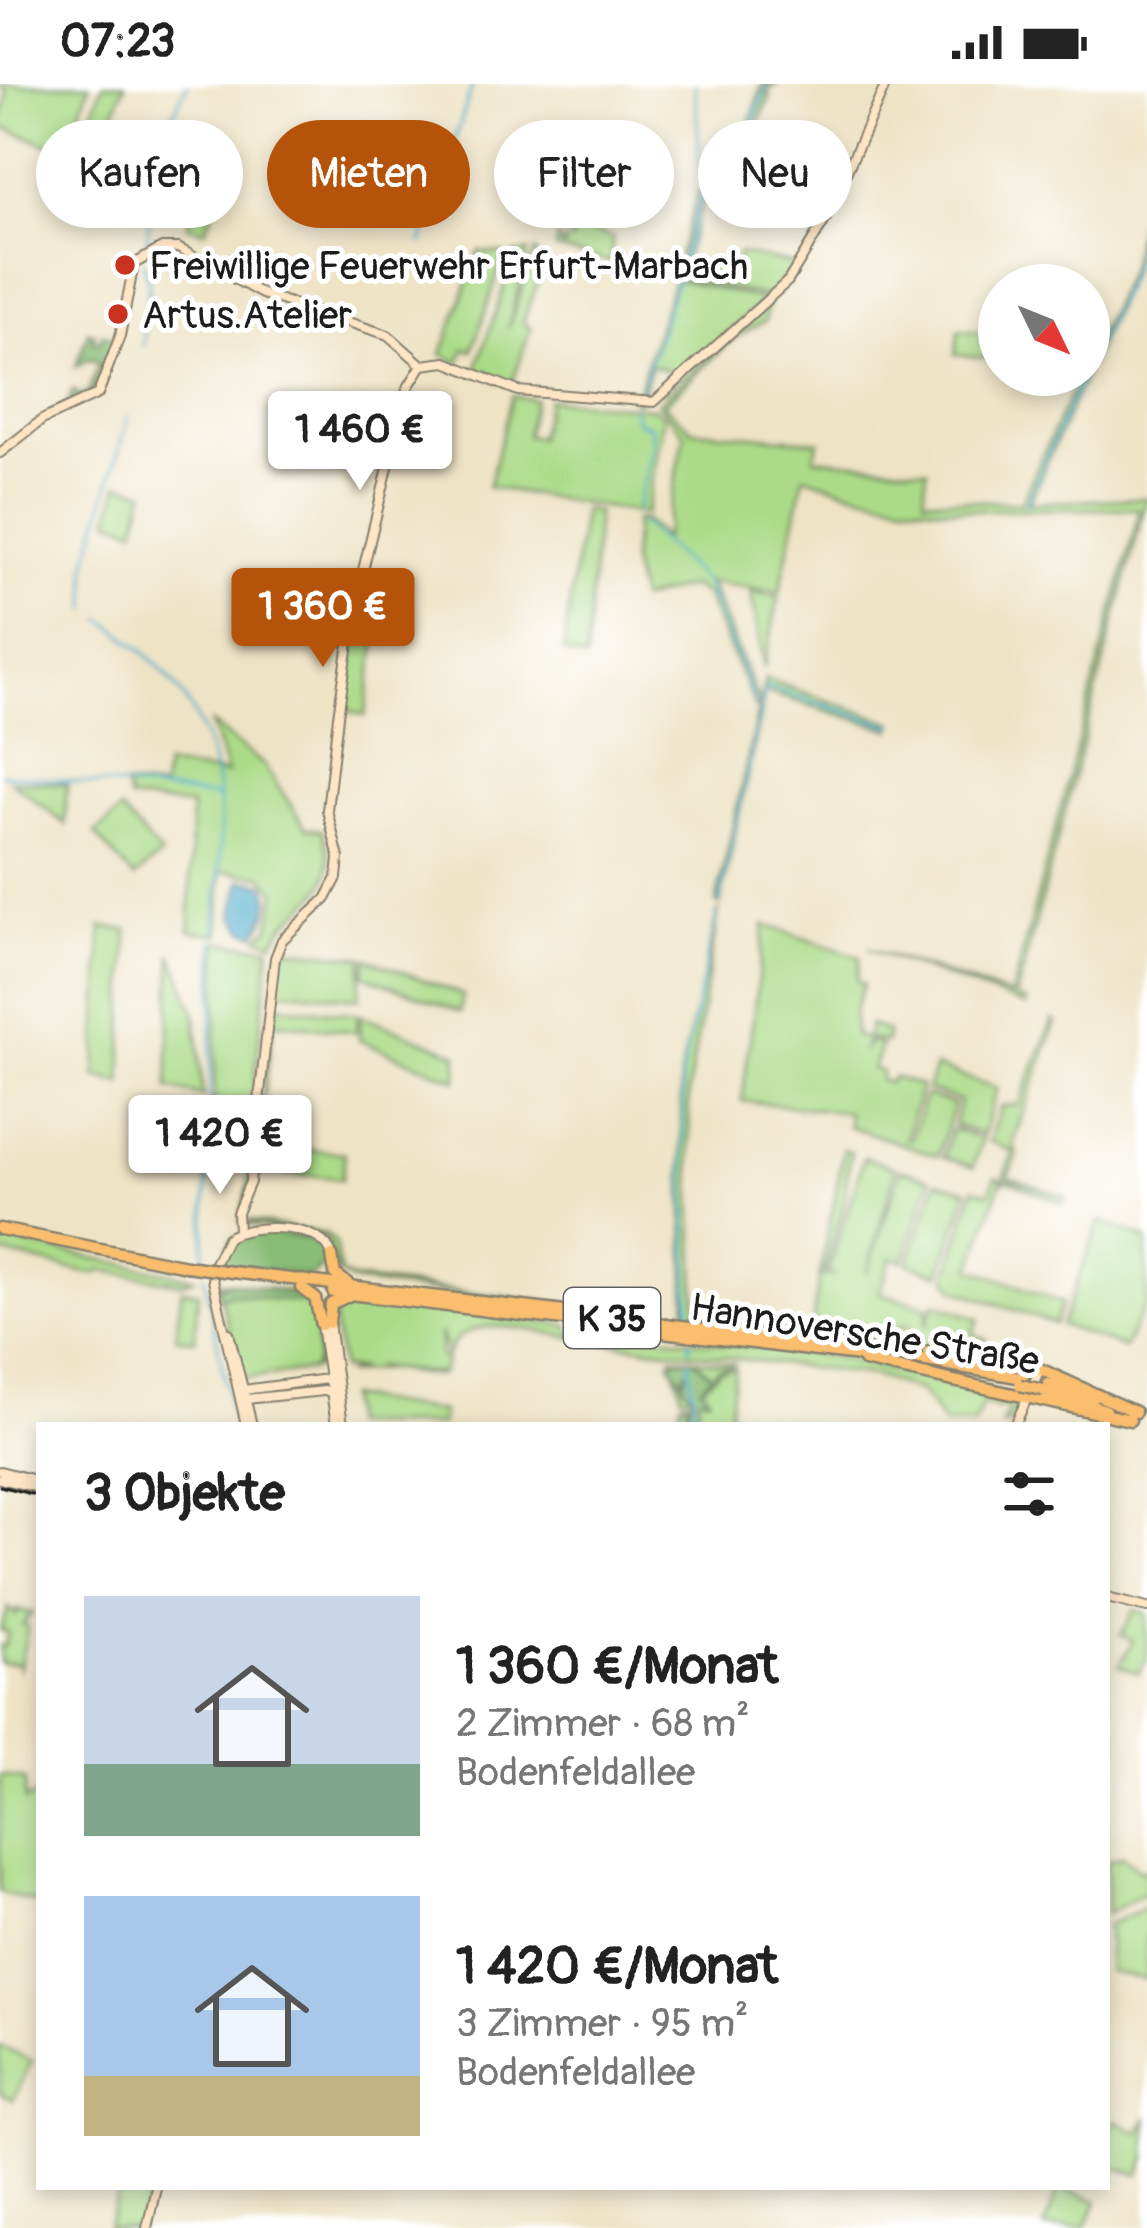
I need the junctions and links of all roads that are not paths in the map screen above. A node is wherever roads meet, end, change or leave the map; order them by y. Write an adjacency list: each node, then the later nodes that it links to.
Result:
1 (886, 84): 2 (street)
2 (422, 365): 3 (street); 4 (street)
3 (0, 453)
4 (238, 1231): 6 (street); 7 (street)
5 (0, 1233): 7 (highway, Hannoversche Straße / K 35, bridge)
6 (332, 1256): 8 (highway); 9 (highway)
7 (219, 1274): 8 (highway, Hannoversche Straße / K 35); 19 (street)
8 (301, 1284): 9 (highway, Hannoversche Straße / K 35); 11 (highway)
9 (358, 1291): 10 (highway, Hannoversche Straße / K 35); 11 (highway); 14 (highway, Hannoversche Straße / K 35)
10 (556, 1318): 12 (highway, Hannoversche Straße / K 35); 12 (highway)
11 (325, 1324): 13 (street); 16 (street)
12 (611, 1326): 14 (highway, Hannoversche Straße / K 35)
13 (323, 1343): 16 (street); 17 (street)
14 (827, 1348): 15 (highway); 20 (highway); 21 (highway, Hannoversche Straße / K 35, bridge)
15 (1040, 1369): 20 (street); 21 (highway)
16 (333, 1378): 17 (street); 18 (street)
17 (306, 1381): 19 (street)
18 (334, 1390): 19 (street); 23 (street)
19 (242, 1395): 22 (street)
20 (1027, 1401): 21 (highway); 24 (street)
21 (1139, 1419)
22 (248, 1422)
23 (339, 1422)
24 (1016, 1422)
25 (0, 1475): 26 (street)
26 (36, 1484)
27 (1110, 1599): 28 (street)
28 (1147, 1608)
29 (155, 2190): 30 (street)
30 (147, 2228)

